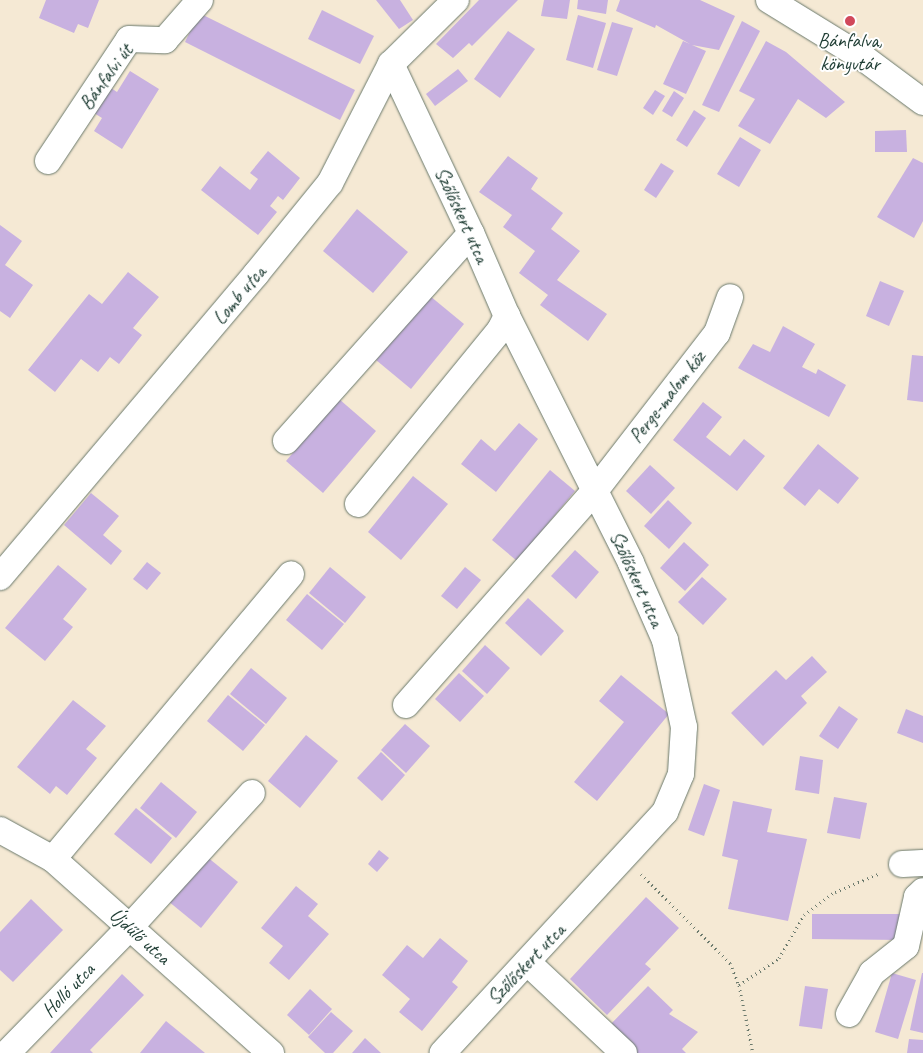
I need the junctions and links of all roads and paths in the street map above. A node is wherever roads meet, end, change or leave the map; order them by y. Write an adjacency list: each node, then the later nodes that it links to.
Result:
1 (200, 0): 6 (street, Bánfalvi út)
2 (456, 0): 4 (street, Lomb utca)
3 (769, 0): 5 (street)
4 (390, 64): 7 (street, Szőlőskert utca); 14 (street, Lomb utca)
5 (920, 94)
6 (48, 161)
7 (471, 233): 9 (street, Szőlőskert utca); 10 (street)
8 (730, 297): 11 (street, Perge-malom köz)
9 (507, 316): 11 (street, Szőlőskert utca); 12 (street)
10 (286, 440)
11 (594, 492): 15 (street, Perge-malom köz); 18 (street, Szőlőskert utca)
12 (358, 504)
13 (291, 574): 19 (street)
14 (0, 577)
15 (406, 705)
16 (252, 793): 22 (street, Holló utca)
17 (0, 830): 19 (street, Újdűlő utca)
18 (625, 858): 23 (street, Szőlőskert utca); 24 (path)
19 (53, 859): 22 (street, Újdűlő utca)
20 (912, 863): 24 (path)
21 (923, 891): 25 (street)
22 (130, 927): 26 (street, Holló utca); 27 (street, Újdűlő utca)
23 (527, 962): 28 (street, Szőlőskert utca); 29 (street)
24 (739, 984): 30 (path)
25 (849, 1014)
26 (7, 1053)
27 (271, 1053)
28 (443, 1053)
29 (624, 1053)
30 (753, 1053)

